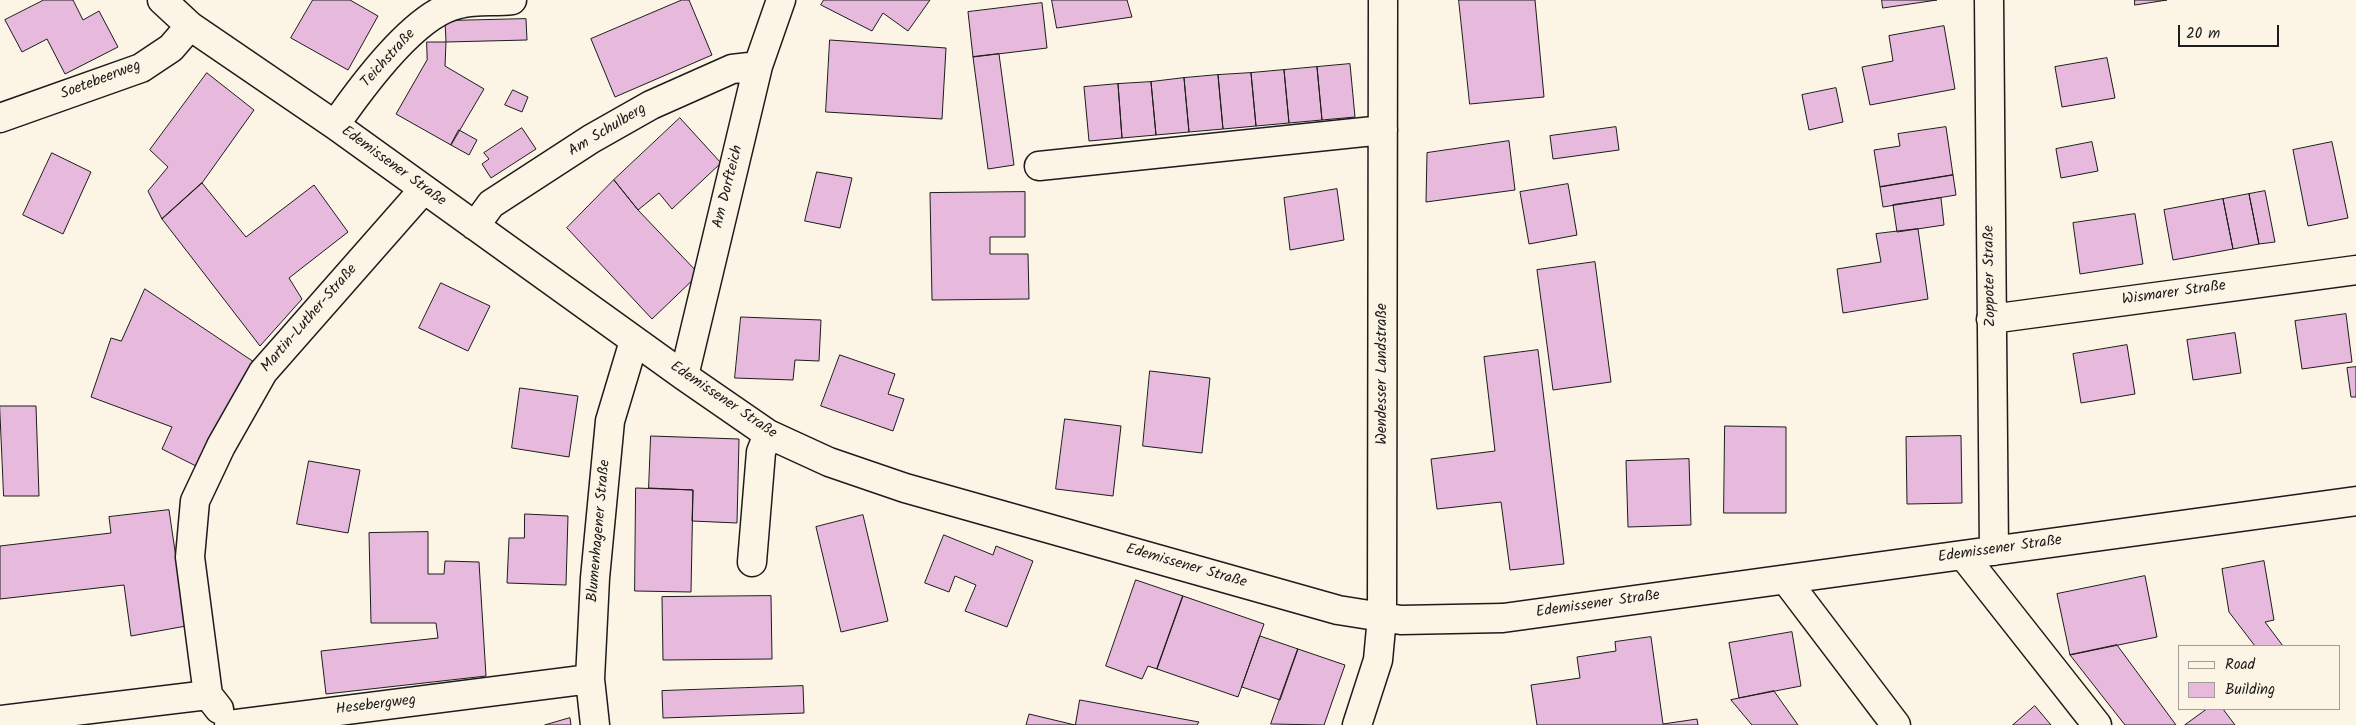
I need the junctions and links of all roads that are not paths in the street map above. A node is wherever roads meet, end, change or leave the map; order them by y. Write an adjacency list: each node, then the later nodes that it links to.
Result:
1 (162, 0): 6 (street, Edemissener Straße)
2 (512, 0): 9 (street, Teichstraße)
3 (781, 0): 7 (street, Am Dorfteich)
4 (1383, 0): 10 (street, Wendesser Landstraße)
5 (1989, 0): 15 (street, Zoppoter Straße)
6 (190, 26): 8 (street, Soetebeerweg); 9 (street, Edemissener Straße)
7 (758, 66): 13 (street, Am Schulberg); 17 (street, Am Dorfteich)
8 (0, 118)
9 (335, 125): 12 (street, Edemissener Straße)
10 (1383, 130): 11 (street); 24 (street, Wendesser Landstraße)
11 (1039, 166)
12 (424, 189): 13 (street, Edemissener Straße); 26 (street, Martin-Luther-Straße)
13 (475, 226): 16 (street, Edemissener Straße)
14 (2356, 270): 15 (street, Wismarer Straße)
15 (1991, 319): 20 (street, Zoppoter Straße)
16 (634, 341): 17 (street, Edemissener Straße); 25 (street, Blumenhagener Straße)
17 (684, 376): 18 (street, Edemissener Straße)
18 (768, 434): 22 (street); 24 (street, Edemissener Straße)
19 (2356, 502): 20 (street, Edemissener Straße)
20 (1994, 551): 21 (street, Edemissener Straße)
21 (1963, 555): 23 (street, Edemissener Straße); 32 (street)
22 (752, 562)
23 (1786, 580): 24 (street, Edemissener Straße); 31 (street)
24 (1382, 617): 30 (street, Wendesser Landstraße)
25 (590, 679): 28 (street, Hesebergweg); 29 (street, Blumenhagener Straße)
26 (208, 695): 27 (street); 28 (street, Hesebergweg)
27 (0, 720)
28 (229, 725)
29 (595, 725)
30 (1357, 725)
31 (1896, 725)
32 (2097, 725)

